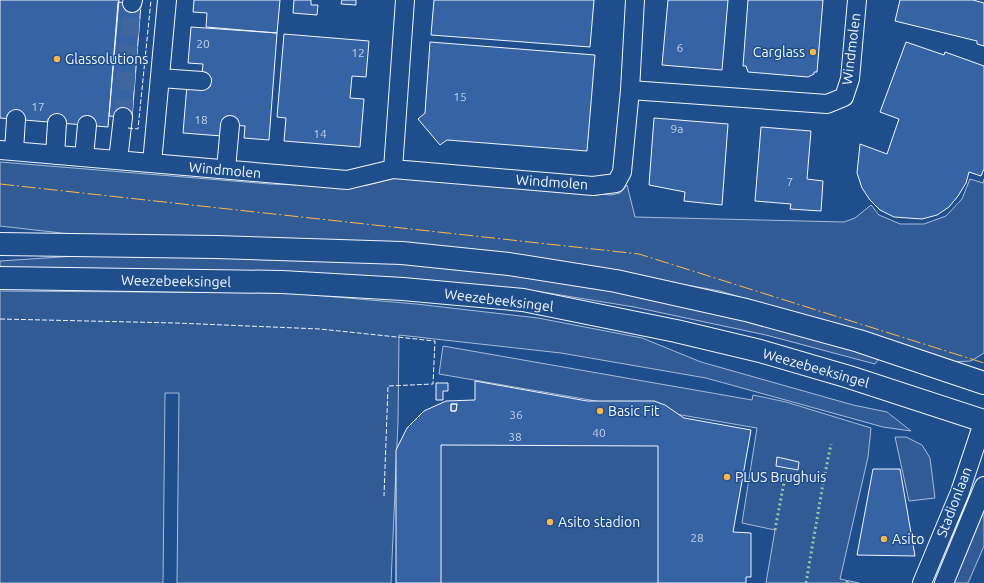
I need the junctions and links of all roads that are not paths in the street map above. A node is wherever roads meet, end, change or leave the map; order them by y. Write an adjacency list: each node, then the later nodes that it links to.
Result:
1 (167, 0): 5 (street)
2 (405, 0): 18 (street)
3 (634, 0): 7 (street, Windmolen)
4 (857, 0): 7 (street, Windmolen)
5 (160, 78): 6 (street); 17 (street)
6 (202, 82)
7 (630, 90): 18 (street, Windmolen)
8 (123, 117): 16 (street)
9 (16, 119): 13 (street)
10 (57, 123): 14 (street)
11 (87, 125): 15 (street)
12 (230, 125): 19 (street)
13 (7, 151): 14 (street, Windmolen)
14 (54, 155): 15 (street, Windmolen)
15 (84, 158): 16 (street, Windmolen)
16 (118, 160): 17 (street, Windmolen)
17 (152, 163): 19 (street, Windmolen)
18 (393, 169): 19 (street, Windmolen)
19 (226, 170)
20 (0, 244): 22 (main road)
21 (0, 278): 23 (main road, Weezebeeksingel)
22 (984, 383)
23 (984, 421): 25 (street, Stadionlaan)
24 (984, 486): 26 (street, Stadionlaan)
25 (922, 583)
26 (944, 583)

